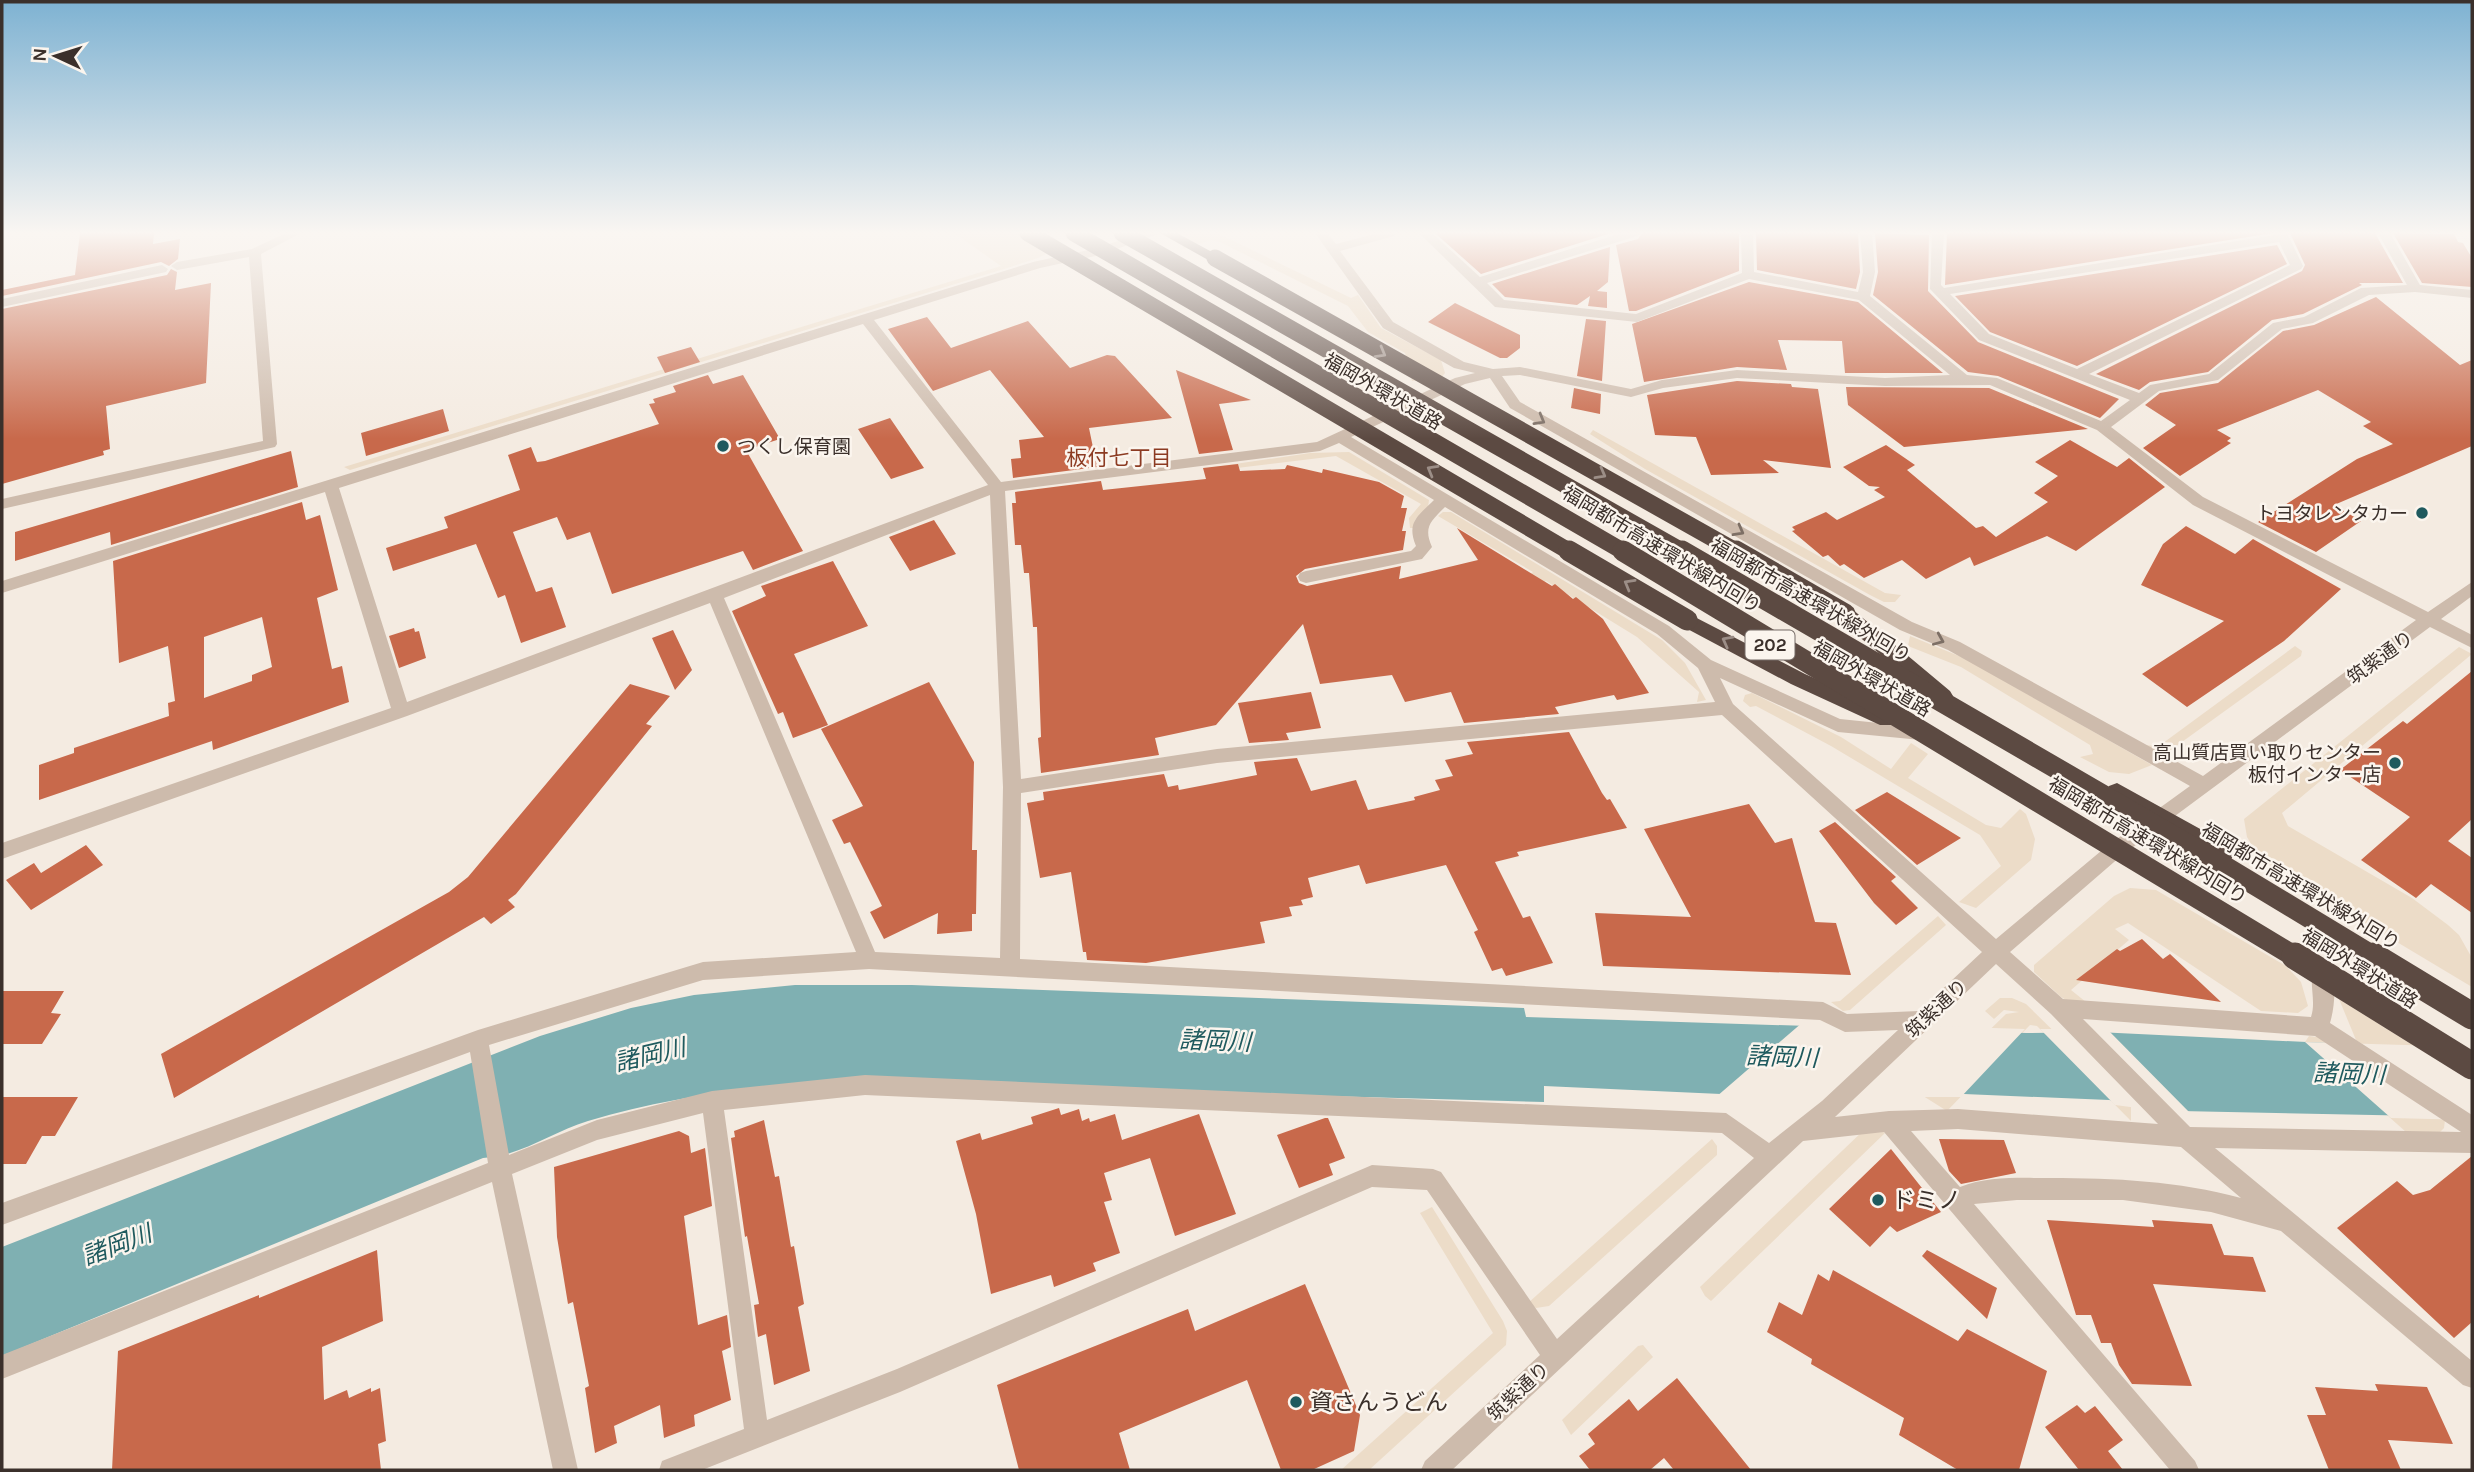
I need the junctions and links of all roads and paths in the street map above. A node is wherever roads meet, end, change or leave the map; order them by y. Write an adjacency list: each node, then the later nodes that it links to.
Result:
1 (259, 302): 30 (street)
2 (918, 302): 17 (street)
3 (1130, 302): 18 (highway, bridge)
4 (1144, 302): 18 (highway, bridge)
5 (1182, 302): 24 (highway, 福岡外環状道路 / 202)
6 (1193, 302): 57 (highway, 福岡都市高速環状線内回り, bridge)
7 (1252, 302): 53 (highway, 福岡都市高速環状線外回り, bridge)
8 (1253, 302): 23 (highway, 福岡外環状道路 / 202)
9 (1289, 302): 38 (highway, one-way to 38, bridge)
10 (1371, 302): 19 (street)
11 (1498, 302): 12 (street)
12 (1679, 302)
13 (1869, 302): 21 (street)
14 (1950, 302): 20 (street)
15 (2224, 302): 20 (street)
16 (2345, 302): 22 (street)
17 (865, 318): 27 (street); 28 (street)
18 (1262, 372): 41 (highway, one-way to 18, bridge)
19 (1493, 373): 21 (street); 23 (street); 42 (street, one-way to 42)
20 (2077, 374): 22 (street)
21 (1963, 379): 25 (street)
22 (2138, 398): 25 (street)
23 (1423, 399): 24 (street); 38 (highway, 福岡外環状道路 / 202)
24 (1383, 417): 26 (street); 41 (highway, 福岡外環状道路 / 202)
25 (2102, 427): 35 (street)
26 (1342, 438): 28 (street); 29 (street)
27 (330, 485): 32 (street); 40 (street)
28 (997, 487): 34 (street); 43 (street)
29 (1445, 498): 31 (street); 37 (street)
30 (2, 504)
31 (1306, 578)
32 (2, 587)
33 (2472, 588): 35 (street, 筑紫通り)
34 (715, 595): 40 (street); 48 (street)
35 (2432, 620): 36 (street); 42 (street, 筑紫通り)
36 (2472, 642)
37 (1704, 664): 39 (street); 41 (street)
38 (1952, 703): 44 (highway, 福岡外環状道路 / 202)
39 (1726, 708): 43 (street); 47 (street)
40 (401, 711): 45 (street)
41 (1921, 733): 46 (highway, 福岡外環状道路 / 202)
42 (2202, 784): 44 (street, 筑紫通り)
43 (1012, 787): 49 (street)
44 (2162, 817): 46 (street, 筑紫通り); 51 (highway, 福岡外環状道路 / 202)
45 (2, 850)
46 (2115, 851): 47 (street, 筑紫通り); 50 (highway, 福岡外環状道路 / 202)
47 (1994, 953): 52 (street); 54 (street, 筑紫通り)
48 (869, 960): 49 (street); 56 (street)
49 (1010, 967): 54 (street)
50 (2322, 970): 55 (street); 57 (highway, 福岡外環状道路 / 202)
51 (2472, 1004)
52 (2063, 1014): 55 (street); 62 (street)
53 (2472, 1016)
54 (1922, 1021): 61 (street, 筑紫通り)
55 (2318, 1027): 60 (street)
56 (478, 1039): 65 (street); 67 (street)
57 (2472, 1066)
58 (712, 1101): 64 (street); 65 (street); 72 (street)
59 (1889, 1121): 61 (street); 62 (street); 66 (street)
60 (2472, 1127)
61 (1797, 1132): 64 (street, 筑紫通り)
62 (2185, 1137): 63 (street); 68 (street)
63 (2472, 1143)
64 (1770, 1157): 69 (street, 筑紫通り)
65 (500, 1168): 70 (street); 73 (street)
66 (1955, 1200): 68 (street); 76 (street)
67 (2, 1214)
68 (2287, 1222): 71 (street)
69 (1555, 1356): 72 (street); 75 (street, 筑紫通り)
70 (2, 1367)
71 (2472, 1376)
72 (757, 1436): 74 (street)
73 (566, 1470)
74 (671, 1470)
75 (1434, 1470)
76 (2186, 1470)

